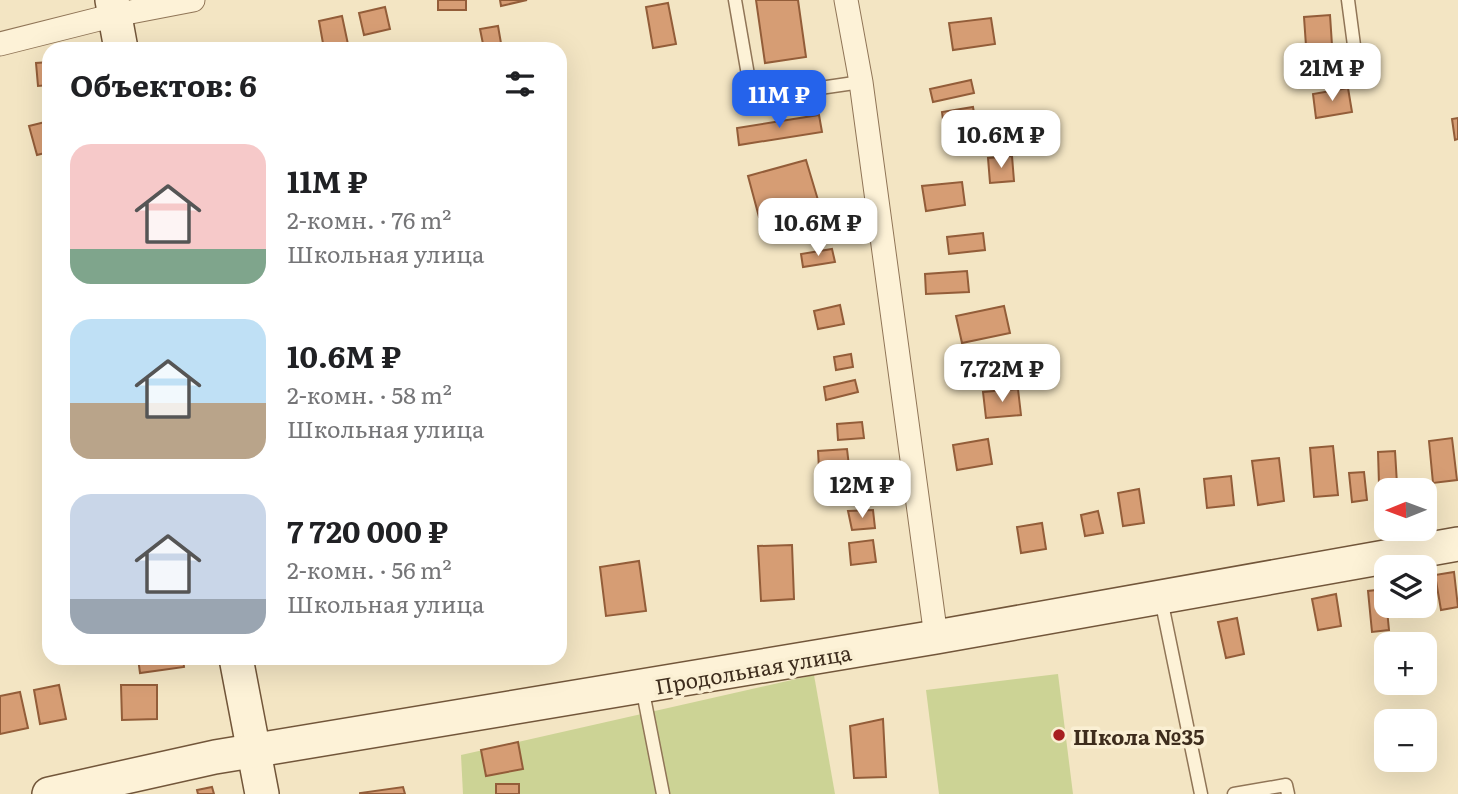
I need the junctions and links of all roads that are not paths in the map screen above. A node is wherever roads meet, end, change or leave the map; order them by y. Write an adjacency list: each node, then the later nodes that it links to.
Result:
1 (193, 0): 5 (street)
2 (735, 0): 9 (lane)
3 (846, 0): 9 (street)
4 (1348, 0): 8 (lane)
5 (114, 8): 6 (street); 7 (street)
6 (120, 42)
7 (0, 44)
8 (1357, 68)
9 (861, 82): 12 (street)
10 (1458, 544): 11 (street, Продольная улица)
11 (1161, 598): 12 (street, Продольная улица); 19 (lane)
12 (936, 637): 14 (street, Продольная улица)
13 (237, 665): 15 (street)
14 (642, 686): 15 (street, Продольная улица); 18 (lane)
15 (254, 751): 16 (street, Продольная улица); 17 (street)
16 (49, 794)
17 (262, 794)
18 (663, 794)
19 (1201, 794)
20 (1234, 794): 21 (lane)
21 (1288, 794)

